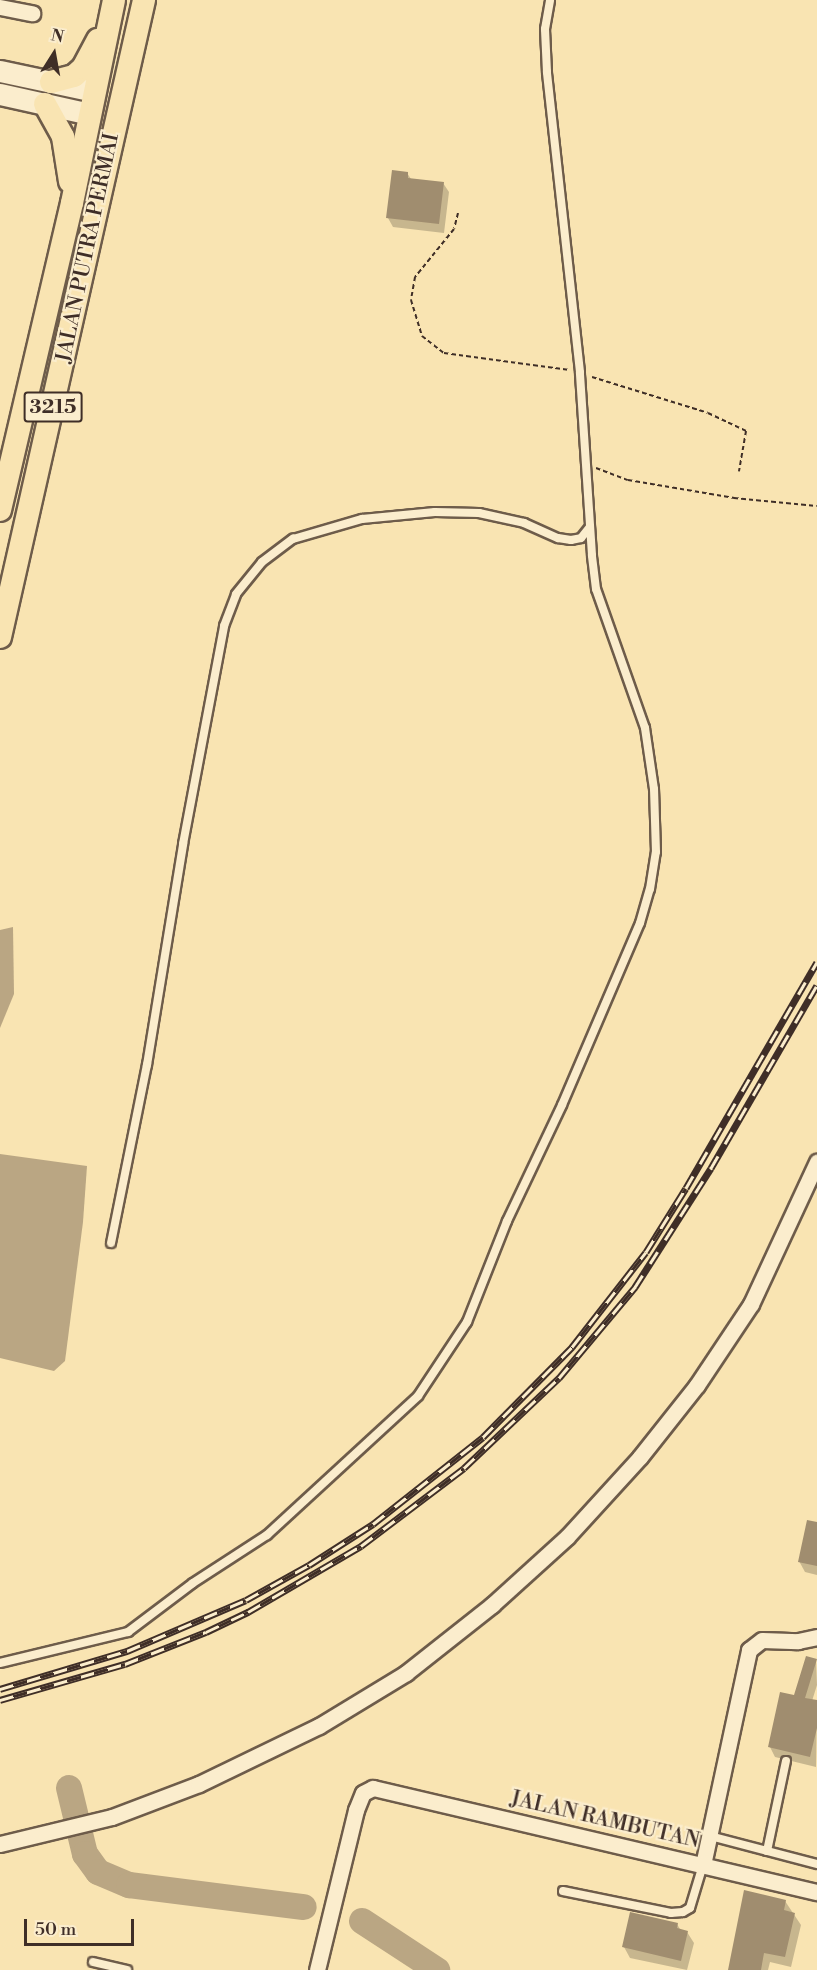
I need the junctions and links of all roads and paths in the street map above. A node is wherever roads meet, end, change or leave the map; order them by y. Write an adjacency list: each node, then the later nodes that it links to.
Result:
1 (144, 0): 6 (main road, JALAN PUTRA PERMAI / 3215)
2 (550, 0): 15 (lane)
3 (0, 7): 5 (street)
4 (112, 7): 8 (main road); 10 (main road, JALAN PUTRA PERMAI / 3215)
5 (32, 13)
6 (138, 27): 10 (main road); 12 (main road, JALAN PUTRA PERMAI / 3215)
7 (0, 71): 8 (street)
8 (51, 82): 10 (street)
9 (0, 93): 11 (street)
10 (97, 103): 11 (street); 12 (main road); 13 (main road, JALAN PUTRA PERMAI / 3215)
11 (45, 104): 13 (main road)
12 (103, 177): 21 (main road, JALAN PUTRA PERMAI / 3215)
13 (72, 203): 19 (main road, JALAN PUTRA PERMAI / 3215)
14 (458, 213): 15 (path)
15 (580, 372): 16 (lane); 17 (path)
16 (588, 465): 18 (path); 20 (lane)
17 (739, 471)
18 (817, 506)
19 (0, 510)
20 (590, 527): 23 (lane); 25 (lane)
21 (0, 637)
22 (817, 1162): 28 (street)
23 (111, 1244)
24 (817, 1637): 27 (street)
25 (0, 1663)
26 (786, 1761): 29 (lane)
27 (710, 1836): 29 (lane); 31 (street)
28 (0, 1844)
29 (767, 1851): 30 (lane)
30 (817, 1864)
31 (703, 1865): 32 (lane); 33 (street, JALAN RAMBUTAN); 36 (street, JALAN RAMBUTAN)
32 (563, 1891)
33 (817, 1892)
34 (93, 1962): 35 (lane)
35 (128, 1970)
36 (317, 1970)

